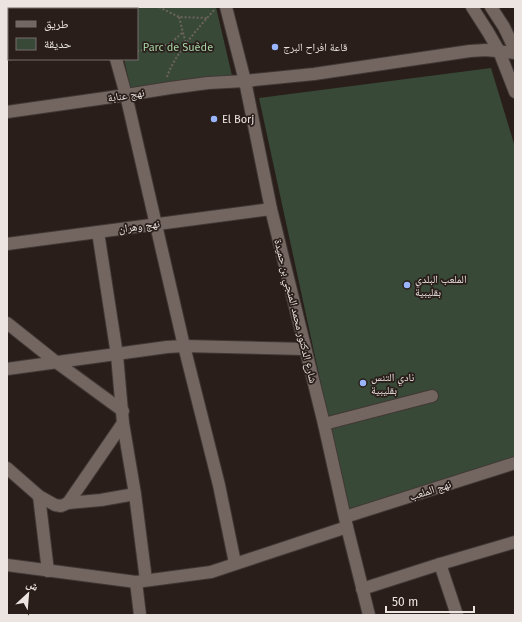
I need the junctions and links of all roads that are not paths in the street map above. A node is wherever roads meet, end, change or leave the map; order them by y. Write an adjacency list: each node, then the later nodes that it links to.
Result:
1 (226, 7): 8 (street, شارع الدكتور محمد المنجي بن حميدة)
2 (472, 7): 5 (street)
3 (491, 7): 4 (street)
4 (515, 50)
5 (499, 51): 6 (street, نهج عنابة); 8 (street, نهج عنابة); 9 (street)
6 (515, 53)
7 (116, 60): 10 (street)
8 (245, 81): 10 (street, نهج عنابة); 12 (street, شارع الدكتور محمد المنجي بن حميدة)
9 (515, 92)
10 (126, 95): 11 (street, نهج عنابة); 13 (street)
11 (7, 112)
12 (271, 209): 13 (street, نهج وهران); 18 (street, شارع الدكتور محمد المنجي بن حميدة)
13 (156, 224): 14 (street, نهج وهران); 17 (street)
14 (98, 232): 15 (street, نهج وهران); 19 (street)
15 (7, 244)
16 (7, 323): 20 (street)
17 (184, 346): 18 (street); 19 (street); 32 (street)
18 (305, 348): 24 (street, شارع الدكتور محمد المنجي بن حميدة)
19 (117, 355): 20 (street); 23 (street)
20 (56, 362): 21 (street); 23 (street)
21 (7, 369)
22 (432, 396): 24 (street)
23 (123, 417): 27 (street); 29 (street)
24 (324, 424): 30 (street, شارع الدكتور محمد المنجي بن حميدة)
25 (515, 463): 30 (street, نهج الملعب)
26 (7, 468): 28 (street)
27 (136, 494): 29 (street); 36 (street)
28 (39, 496): 29 (street); 35 (street)
29 (68, 503)
30 (346, 522): 32 (street, نهج الملعب); 37 (street, شارع الدكتور محمد المنجي بن حميدة)
31 (515, 542): 33 (street)
32 (235, 563): 36 (street, نهج الملعب)
33 (440, 564): 37 (street); 40 (street)
34 (7, 566): 35 (street, نهج الملعب)
35 (48, 571): 36 (street, نهج الملعب)
36 (141, 581): 38 (street)
37 (362, 589): 39 (street, شارع الدكتور محمد المنجي بن حميدة)
38 (140, 615)
39 (369, 615)
40 (458, 615)

